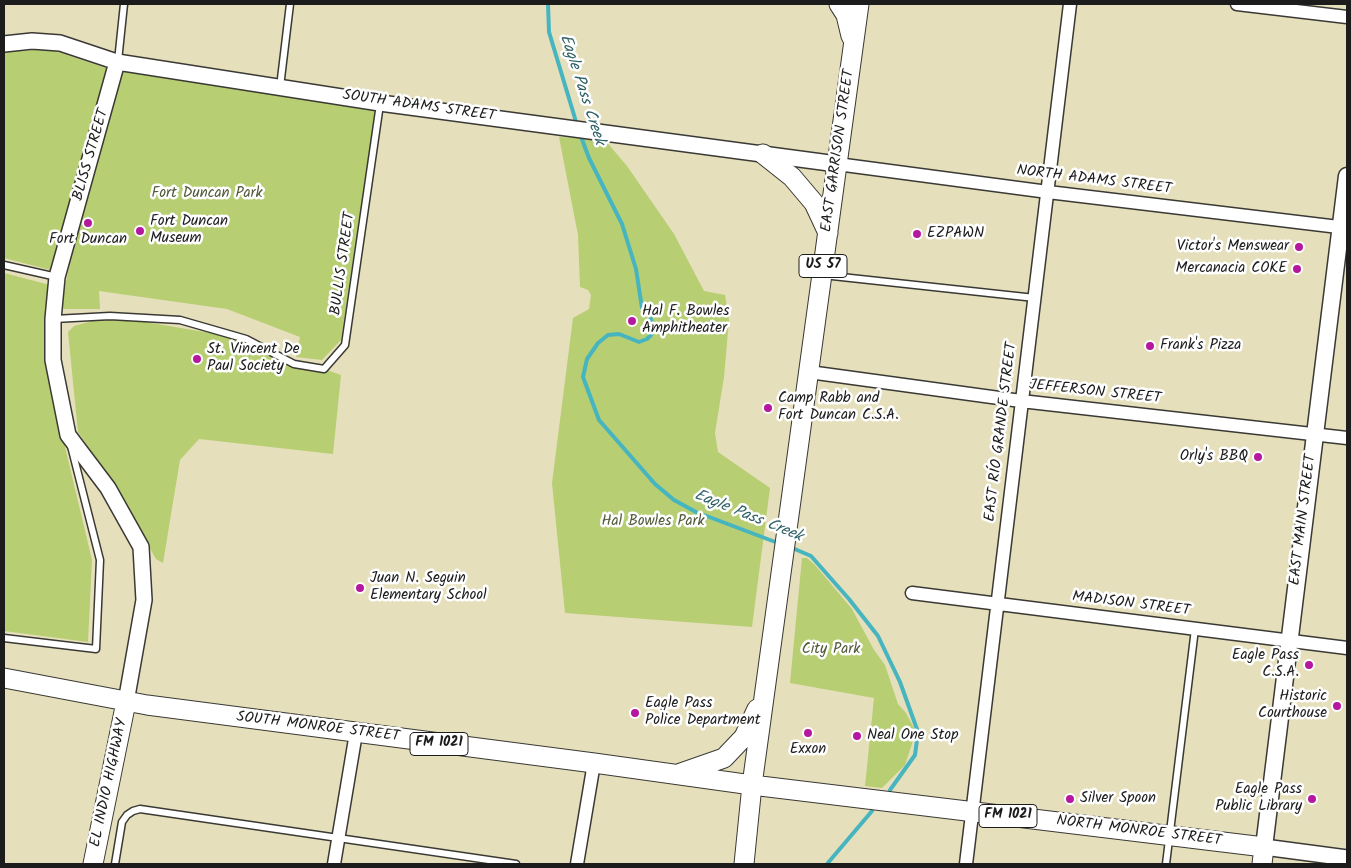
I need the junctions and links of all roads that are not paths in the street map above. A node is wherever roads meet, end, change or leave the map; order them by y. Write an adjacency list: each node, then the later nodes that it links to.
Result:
1 (124, 4): 10 (lane)
2 (290, 4): 11 (lane)
3 (839, 4): 9 (main road, US 57)
4 (859, 4): 9 (main road, EAST GARRISON STREET / US 57)
5 (1070, 4): 16 (street, EAST RÍO GRANDE STREET)
6 (1237, 4): 7 (street)
7 (1347, 17)
8 (4, 44): 10 (street, SOUTH ADAMS STREET)
9 (853, 47): 14 (main road, EAST GARRISON STREET / US 57)
10 (117, 62): 11 (street, SOUTH ADAMS STREET); 21 (street, BLISS STREET)
11 (280, 87): 12 (street, SOUTH ADAMS STREET)
12 (380, 103): 13 (street, SOUTH ADAMS STREET); 23 (lane, BULLIS STREET)
13 (763, 154): 14 (street, SOUTH ADAMS STREET); 18 (main road)
14 (837, 164): 16 (street, NORTH ADAMS STREET); 18 (main road, EAST GARRISON STREET / US 57)
15 (1347, 176): 17 (main road, EAST MAIN STREET)
16 (1048, 192): 17 (street, NORTH ADAMS STREET); 22 (street, EAST RÍO GRANDE STREET)
17 (1344, 227): 26 (main road, EAST MAIN STREET)
18 (828, 232): 20 (main road, EAST GARRISON STREET / US 57)
19 (4, 265): 21 (lane)
20 (822, 274): 22 (lane); 24 (main road, EAST GARRISON STREET / US 57)
21 (57, 277): 23 (street, BLISS STREET)
22 (1035, 298): 25 (street, EAST RÍO GRANDE STREET)
23 (53, 319): 27 (street, BLISS STREET)
24 (809, 372): 25 (street, JEFFERSON STREET); 36 (main road, EAST GARRISON STREET / US 57)
25 (1021, 401): 26 (street, JEFFERSON STREET); 30 (street, EAST RÍO GRANDE STREET)
26 (1315, 434): 28 (street, JEFFERSON STREET); 33 (main road, EAST MAIN STREET)
27 (68, 435): 32 (lane); 37 (street, BLISS STREET)
28 (1347, 438)
29 (912, 593): 30 (street, MADISON STREET)
30 (996, 605): 31 (street, MADISON STREET); 42 (street, EAST RÍO GRANDE STREET)
31 (1195, 629): 33 (street, MADISON STREET); 43 (lane)
32 (4, 638)
33 (1289, 641): 34 (street, MADISON STREET); 45 (main road, EAST MAIN STREET)
34 (1347, 648)
35 (4, 678): 37 (main road, SOUTH MONROE STREET)
36 (765, 690): 40 (main road); 41 (main road, EAST GARRISON STREET / US 57)
37 (126, 702): 38 (main road, SOUTH MONROE STREET / FM 1021); 47 (main road, EL INDIO HIGHWAY)
38 (356, 733): 39 (main road, SOUTH MONROE STREET / FM 1021); 44 (street)
39 (594, 763): 40 (main road, SOUTH MONROE STREET / FM 1021); 51 (street)
40 (677, 774): 41 (main road, SOUTH MONROE STREET / FM 1021)
41 (752, 785): 42 (main road, NORTH MONROE STREET / FM 1021); 52 (main road, EAST GARRISON STREET / US 57)
42 (972, 811): 43 (main road, NORTH MONROE STREET / FM 1021); 53 (street, EAST RÍO GRANDE STREET)
43 (1170, 836): 45 (main road, NORTH MONROE STREET / FM 1021); 54 (lane)
44 (338, 838): 48 (lane); 49 (street); 50 (lane)
45 (1263, 856): 46 (street, NORTH MONROE STREET)
46 (1347, 858)
47 (93, 864)
48 (115, 864)
49 (334, 864)
50 (516, 864)
51 (577, 864)
52 (744, 864)
53 (966, 864)
54 (1166, 864)

